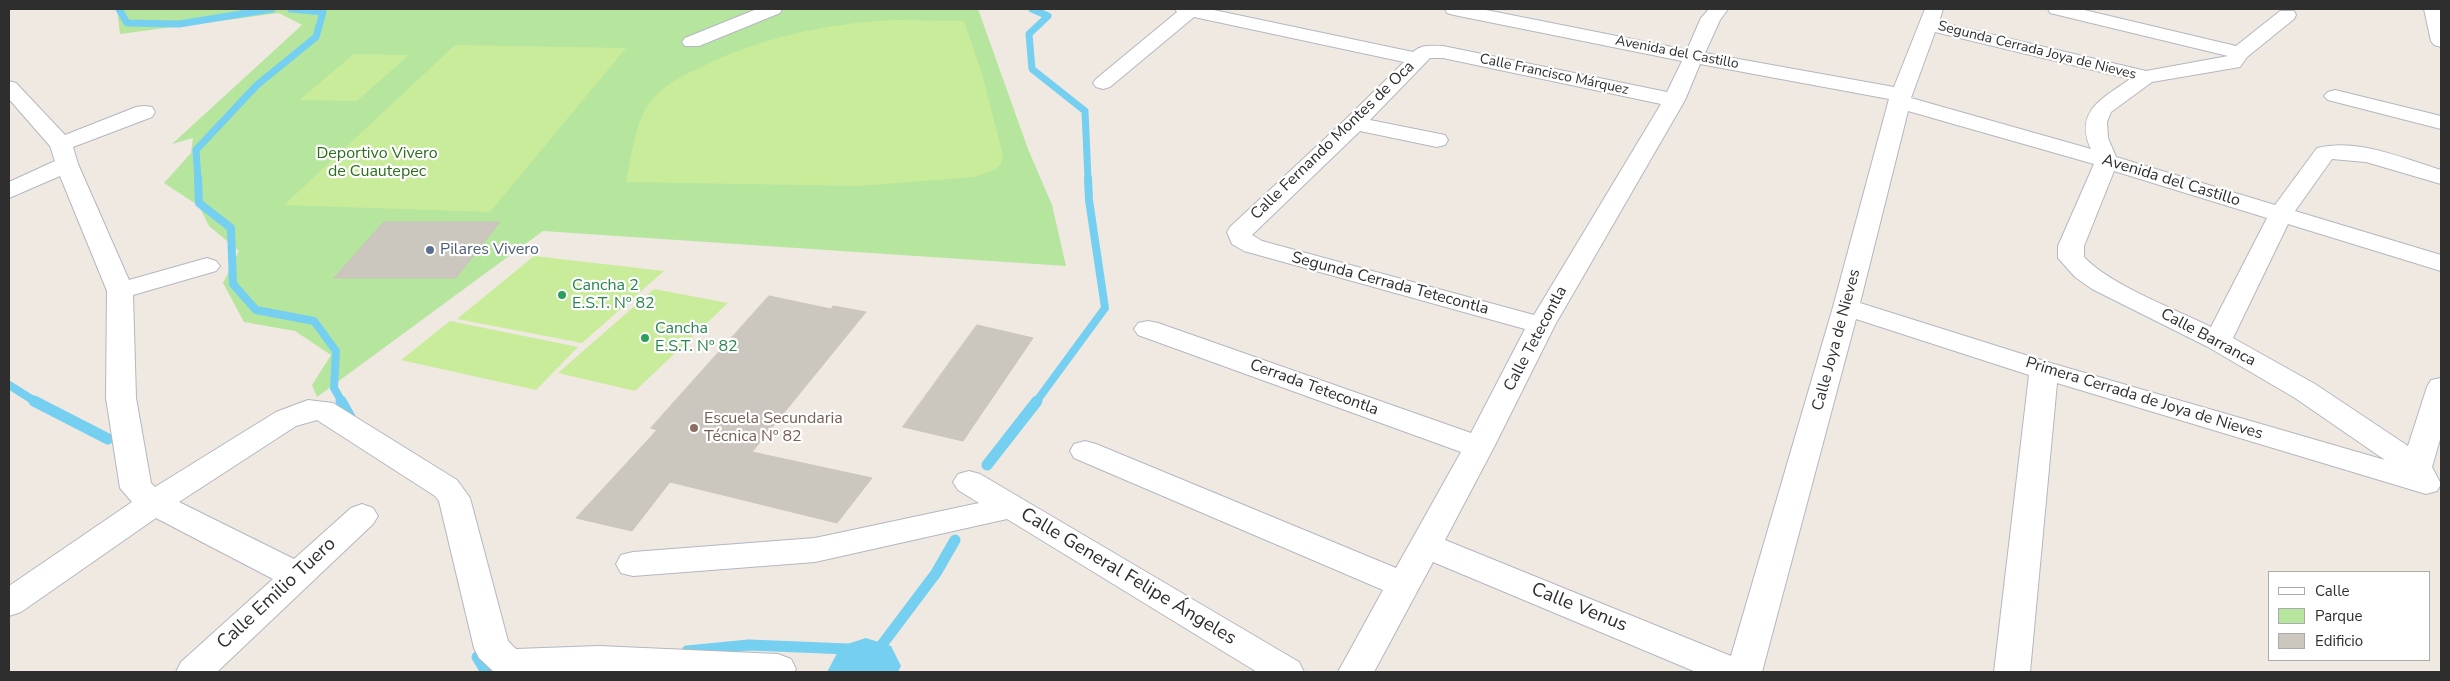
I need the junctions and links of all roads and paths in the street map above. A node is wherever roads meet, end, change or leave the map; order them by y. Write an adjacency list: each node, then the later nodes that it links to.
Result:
1 (773, 9): 10 (street)
2 (1189, 9): 12 (street, Calle Francisco Márquez); 15 (street)
3 (2057, 9): 11 (street)
4 (2433, 9): 9 (street)
5 (1464, 10): 13 (street, Avenida del Castillo)
6 (1708, 12): 13 (street, Calle Tetecontla)
7 (2287, 15): 11 (street)
8 (1931, 17): 14 (street, Segunda Cerrada Joya de Nieves); 18 (street, Calle Joya de Nieves)
9 (2441, 41)
10 (692, 42)
11 (2240, 53): 14 (street)
12 (1425, 55): 19 (street, Calle Francisco Márquez); 21 (street, Calle Fernando Montes de Oca)
13 (1694, 57): 18 (street, Avenida del Castillo); 19 (street, Calle Tetecontla)
14 (2146, 77): 25 (street)
15 (1102, 83)
16 (9, 87): 24 (street)
17 (2335, 96): 22 (street)
18 (1901, 98): 25 (street, Avenida del Castillo); 33 (street, Calle Joya de Nieves)
19 (1674, 100): 34 (street, Calle Tetecontla)
20 (144, 112): 24 (street)
21 (1355, 123): 23 (street); 29 (street, Calle Fernando Montes de Oca)
22 (2441, 123)
23 (1437, 140)
24 (64, 154): 27 (street); 32 (street)
25 (2107, 161): 28 (street, Avenida del Castillo); 36 (street, Calle Barranca)
26 (2441, 177): 28 (street)
27 (9, 190)
28 (2281, 214): 30 (street, Avenida del Castillo); 36 (street)
29 (1241, 239): 34 (street, Segunda Cerrada Tetecontla)
30 (2441, 263)
31 (207, 266): 32 (street)
32 (120, 291): 43 (street)
33 (1846, 307): 37 (street, Primera Cerrada de Joya de Nieves); 56 (street, Calle Joya de Nieves)
34 (1541, 325): 39 (street, Calle Tetecontla)
35 (1148, 330): 39 (street, Cerrada Tetecontla)
36 (2218, 341): 41 (street, Calle Barranca)
37 (2044, 370): 41 (street, Primera Cerrada de Joya de Nieves); 57 (street)
38 (2441, 387): 41 (street)
39 (1480, 447): 46 (street, Calle Tetecontla)
40 (1085, 451): 49 (street)
41 (2428, 480)
42 (969, 482): 44 (street, Calle General Felipe Ángeles)
43 (154, 503): 48 (street); 50 (street); 51 (street)
44 (1011, 507): 47 (street); 53 (street, Calle General Felipe Ángeles)
45 (362, 516): 48 (street, Calle Emilio Tuero)
46 (1424, 545): 49 (street, Calle Tetecontla); 55 (street, Calle Venus)
47 (633, 564)
48 (297, 576): 52 (street, Calle Emilio Tuero)
49 (1404, 585): 54 (street, Calle Tetecontla)
50 (9, 603)
51 (778, 669)
52 (194, 672)
53 (1286, 672)
54 (1356, 672)
55 (1733, 672)
56 (1744, 672)
57 (2012, 672)

